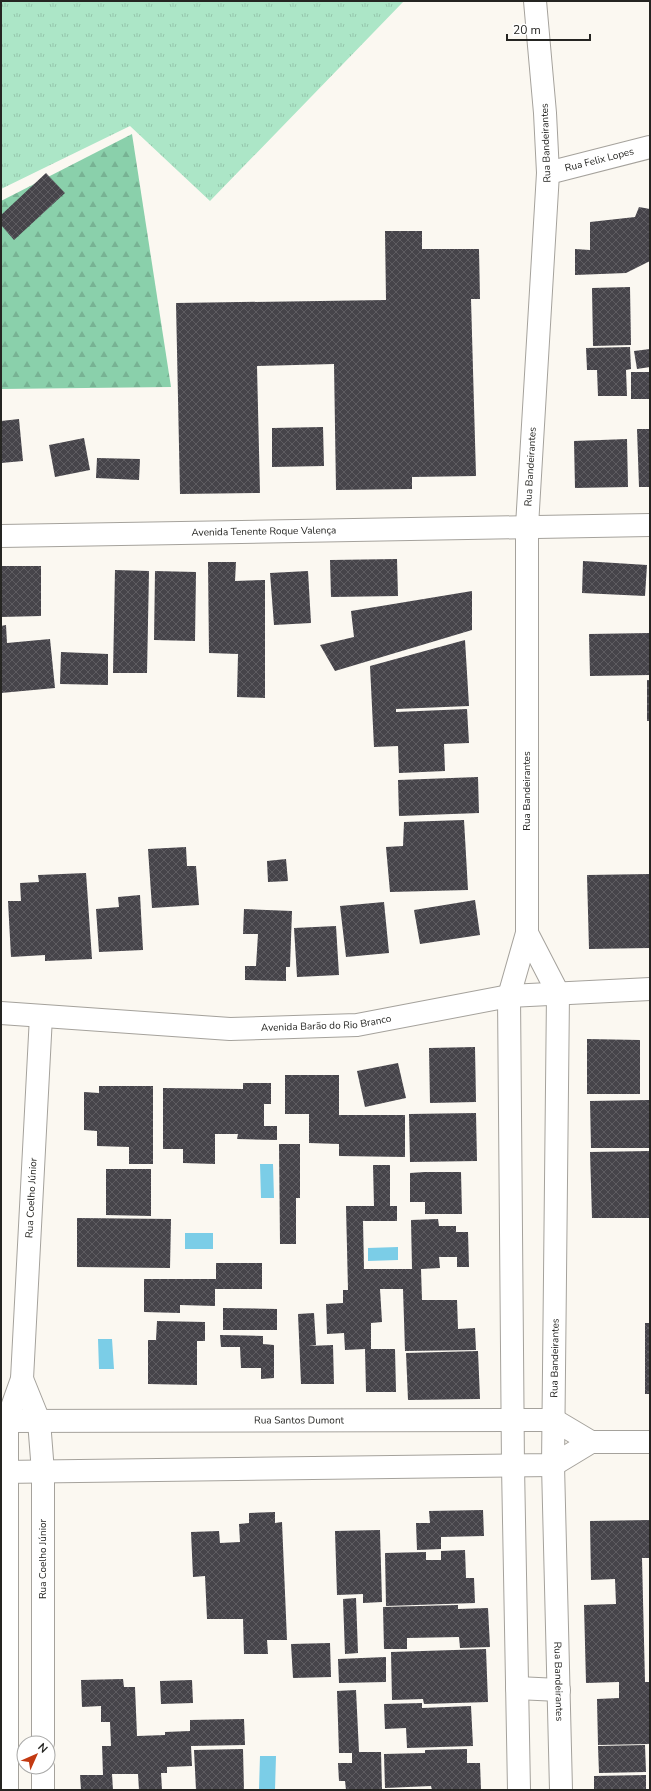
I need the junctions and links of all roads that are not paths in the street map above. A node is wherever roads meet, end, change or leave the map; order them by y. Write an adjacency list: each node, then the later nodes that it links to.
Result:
1 (535, 1): 3 (street, Rua Bandeirantes)
2 (650, 147): 3 (street, Rua Felix Lopes)
3 (548, 173): 5 (street, Rua Bandeirantes)
4 (650, 525): 5 (street, Avenida Tenente Roque Valença)
5 (527, 526): 6 (street, Avenida Tenente Roque Valença); 7 (street, Rua Bandeirantes)
6 (1, 536)
7 (527, 933): 9 (street, Rua Bandeirantes); 10 (street, Rua Bandeirantes)
8 (650, 989): 9 (street, Avenida Barão do Rio Branco)
9 (558, 993): 10 (street, Avenida Barão do Rio Branco); 15 (street, Rua Bandeirantes)
10 (509, 996): 12 (street, Avenida Barão do Rio Branco); 14 (street, Rua Bandeirantes)
11 (1, 1013): 12 (street, Avenida Barão do Rio Branco)
12 (41, 1016): 13 (street, Rua Coelho Júnior)
13 (22, 1379): 16 (street, Rua Coelho Júnior); 17 (street, Rua Coelho Júnior)
14 (513, 1420): 15 (street, Rua Santos Dumont); 17 (street, Rua Santos Dumont); 21 (street, Rua Bandeirantes)
15 (554, 1420): 18 (street); 20 (street, Rua Bandeirantes)
16 (4, 1421): 17 (street, Rua Santos Dumont); 22 (street, Rua Coelho Júnior)
17 (39, 1421): 23 (street, Rua Coelho Júnior)
18 (591, 1442): 19 (street); 20 (street)
19 (650, 1442)
20 (553, 1465): 21 (street); 25 (street, Rua Bandeirantes)
21 (513, 1466): 23 (street); 24 (street, Rua Bandeirantes)
22 (4, 1472): 23 (street); 28 (street, Rua Coelho Júnior)
23 (43, 1472): 26 (street, Rua Coelho Júnior)
24 (517, 1688): 25 (street); 30 (street, Rua Bandeirantes)
25 (559, 1690): 31 (street, Rua Bandeirantes)
26 (43, 1735)
27 (43, 1775): 29 (street)
28 (7, 1790)
29 (43, 1790)
30 (518, 1790)
31 (561, 1790)

